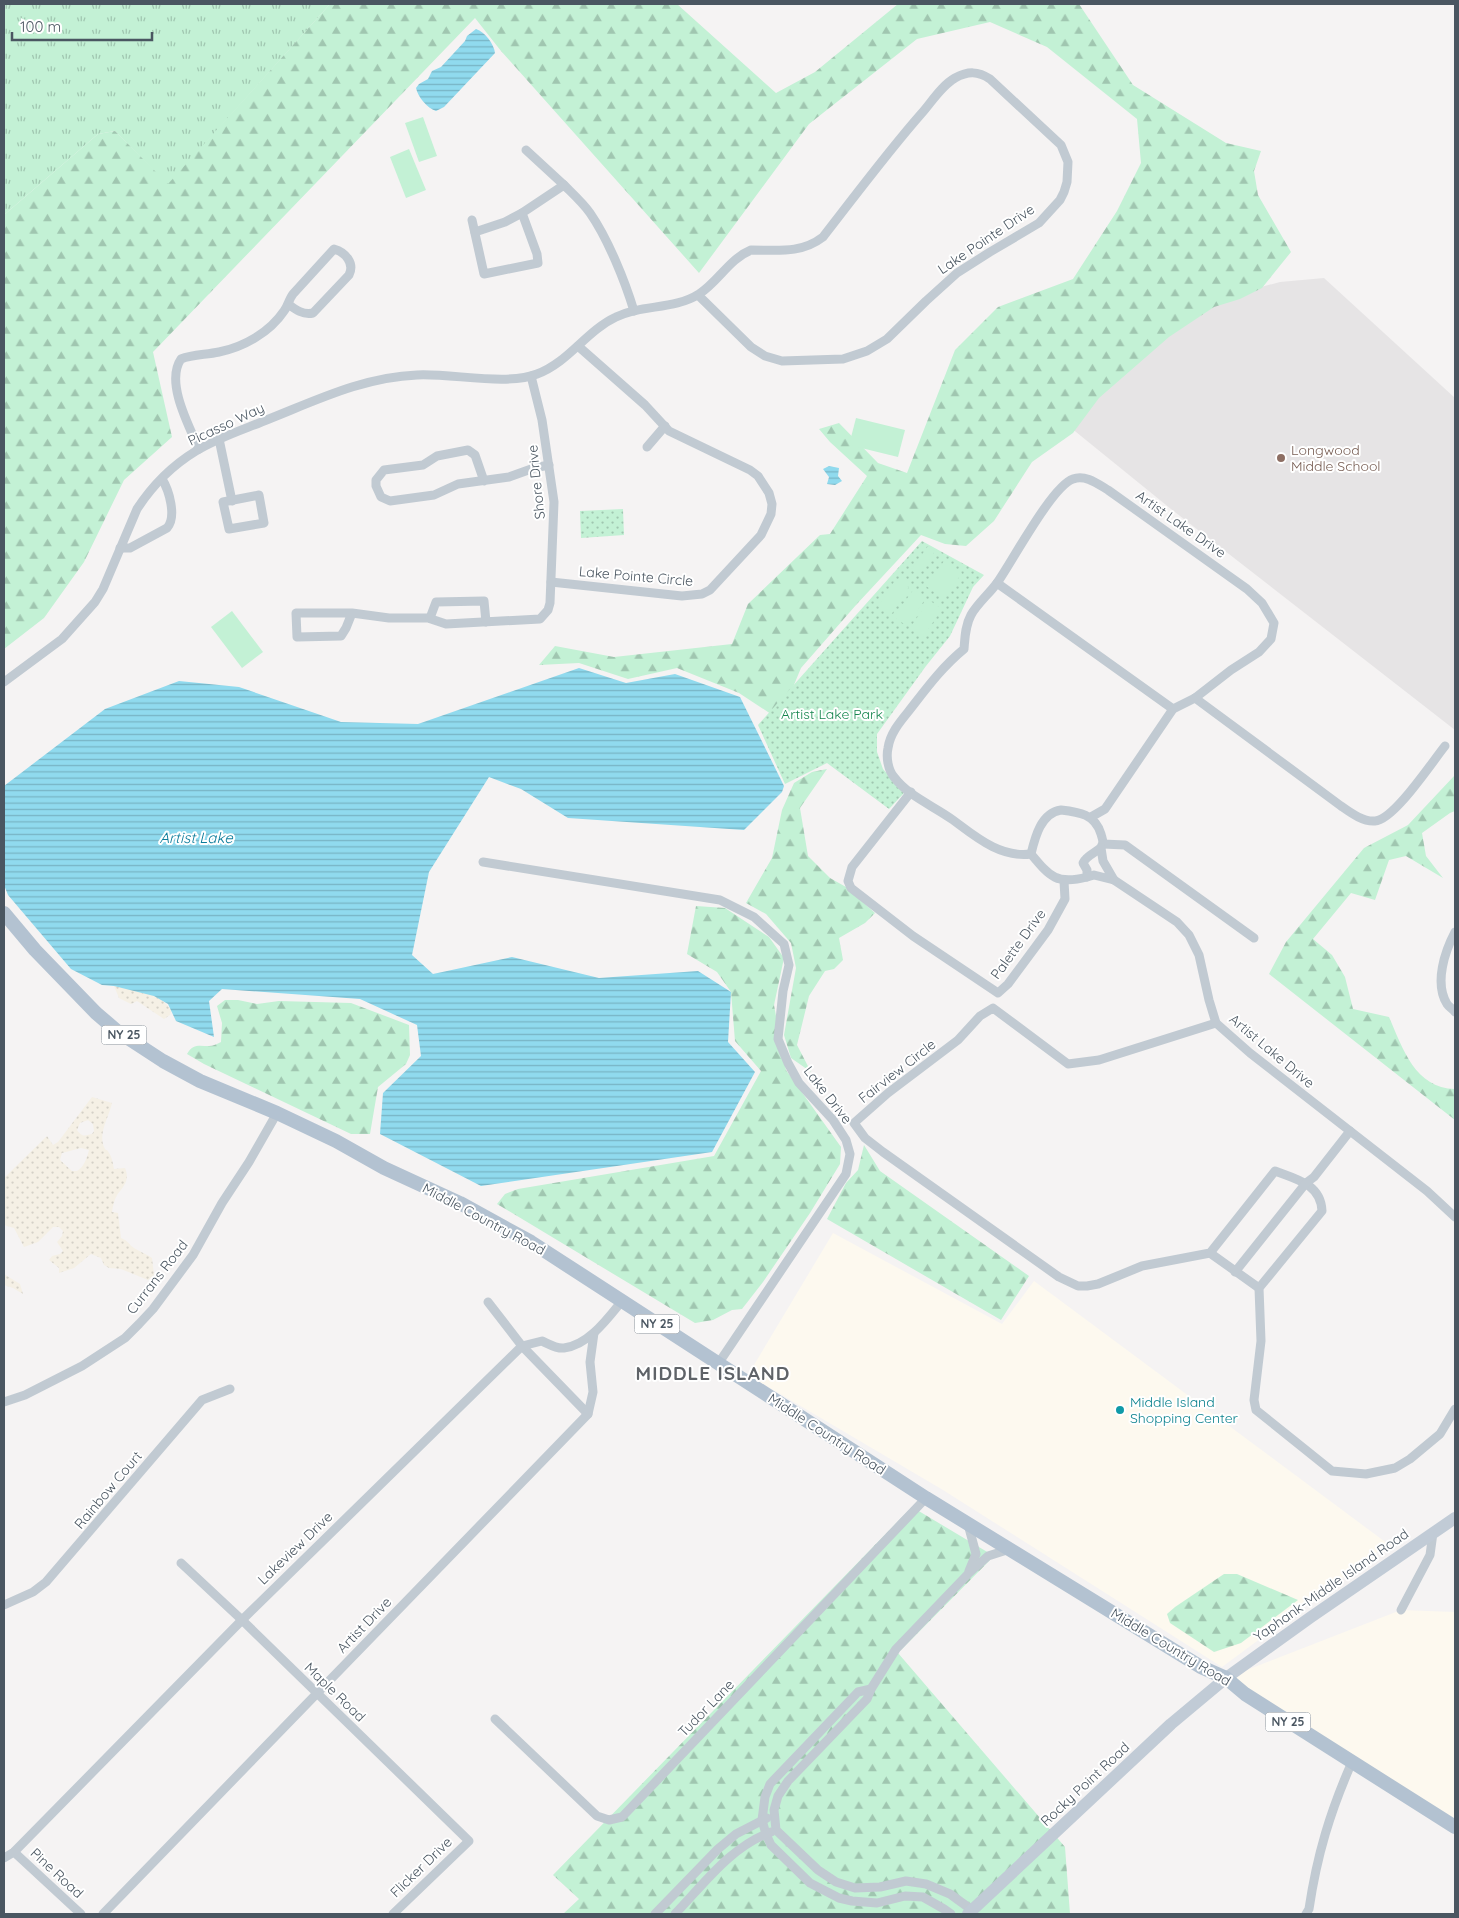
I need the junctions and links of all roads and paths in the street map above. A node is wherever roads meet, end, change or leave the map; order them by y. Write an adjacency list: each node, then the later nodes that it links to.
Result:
1 (526, 150): 2 (street)
2 (564, 185): 3 (street); 8 (street)
3 (522, 213): 5 (street); 5 (street)
4 (472, 220): 5 (street)
5 (475, 232)
6 (698, 295): 6 (street, Lake Pointe Drive); 8 (street, Lake Pointe Drive)
7 (288, 304): 7 (street); 15 (street)
8 (634, 311): 9 (street, Lake Pointe Drive)
9 (578, 346): 10 (street, Lake Pointe Drive); 12 (street, Lake Pointe Circle)
10 (562, 361): 11 (street, Picasso Way)
11 (531, 376): 13 (street, Picasso Way); 16 (street, Shore Drive)
12 (664, 426): 14 (street); 21 (street, Lake Pointe Circle)
13 (219, 439): 15 (street, Picasso Way); 19 (street)
14 (647, 446)
15 (199, 449): 17 (street, Picasso Way)
16 (549, 465): 18 (street); 21 (street, Shore Drive)
17 (162, 479): 20 (street, Picasso Way); 20 (street)
18 (484, 481): 18 (street)
19 (232, 500): 19 (street)
20 (120, 548): 26 (street, Picasso Way)
21 (551, 582): 25 (street, Shore Drive)
22 (997, 582): 27 (street, Artist Lake Drive); 28 (street); 30 (street, Artist Lake Drive)
23 (352, 613): 23 (street); 24 (street)
24 (430, 618): 25 (street); 25 (street)
25 (486, 622)
26 (4, 682)
27 (1194, 698): 28 (street, Artist Lake Drive); 29 (street)
28 (1173, 709): 31 (street, Artist Lake Drive)
29 (1445, 746)
30 (911, 792): 33 (street, Artist Lake Drive); 37 (street, Palette Drive)
31 (1091, 817): 32 (street, Artist Lake Drive); 33 (street)
32 (1102, 846): 35 (street); 36 (street, Artist Lake Drive); 40 (street)
33 (1031, 854): 37 (street)
34 (483, 862): 54 (street, Lake Drive)
35 (1087, 877): 36 (street, Artist Lake Drive); 37 (street, Artist Lake Drive)
36 (1114, 880): 42 (street, Artist Lake Drive)
37 (1064, 881)
38 (4, 913): 43 (main road, Middle Country Road / NY 25)
39 (1455, 932): 41 (street)
40 (1254, 938)
41 (1455, 1012)
42 (1216, 1023): 44 (street, Artist Lake Drive); 47 (street, Fairview Circle)
43 (277, 1113): 50 (main road, Middle Country Road / NY 25); 56 (street, Currans Road)
44 (1350, 1131): 45 (street); 46 (street, Artist Lake Drive)
45 (1306, 1183): 47 (street); 48 (street); 49 (street)
46 (1455, 1216)
47 (1210, 1253): 48 (street)
48 (1235, 1272): 49 (street)
49 (1259, 1288): 57 (street)
50 (622, 1301): 52 (street); 54 (main road, Middle Country Road / NY 25)
51 (488, 1302): 53 (street)
52 (594, 1333): 53 (street); 58 (street)
53 (522, 1346): 58 (street); 68 (street, Lakeview Drive)
54 (718, 1364): 59 (main road, Middle Country Road / NY 25)
55 (230, 1389): 66 (street, Rainbow Court)
56 (4, 1402)
57 (1455, 1409)
58 (588, 1414): 71 (street, Artist Drive)
59 (926, 1498): 61 (main road, Middle Country Road / NY 25); 72 (street, Tudor Lane)
60 (1455, 1518): 62 (main road, Yaphank-Middle Island Road)
61 (968, 1524): 63 (main road, Middle Country Road / NY 25); 65 (street)
62 (1433, 1533): 67 (street); 69 (main road, Yaphank-Middle Island Road)
63 (1010, 1549): 65 (street); 69 (main road, Middle Country Road / NY 25)
64 (181, 1563): 68 (street, Maple Road)
65 (969, 1573): 70 (street)
66 (4, 1605)
67 (1401, 1610)
68 (242, 1620): 71 (street, Maple Road); 80 (street, Lakeview Drive)
69 (1226, 1678): 73 (main road, Middle Country Road / NY 25); 82 (main road, Rocky Point Road)
70 (871, 1688): 74 (street); 75 (street)
71 (317, 1694): 79 (street, Maple Road); 84 (street, Artist Drive)
72 (495, 1718)
73 (1352, 1762): 76 (main road, Middle Country Road / NY 25); 89 (street)
74 (775, 1815): 75 (street); 77 (street)
75 (762, 1820): 78 (street); 86 (street)
76 (1455, 1827)
77 (776, 1830): 78 (street); 82 (street)
78 (766, 1834): 87 (street); 88 (street)
79 (469, 1841): 85 (street, Flicker Drive)
80 (14, 1852): 81 (street, Lakeview Drive); 83 (street, Pine Road)
81 (4, 1858)
82 (970, 1912)
83 (81, 1914)
84 (103, 1914)
85 (393, 1914)
86 (655, 1914)
87 (675, 1914)
88 (951, 1914)
89 (1306, 1914)

